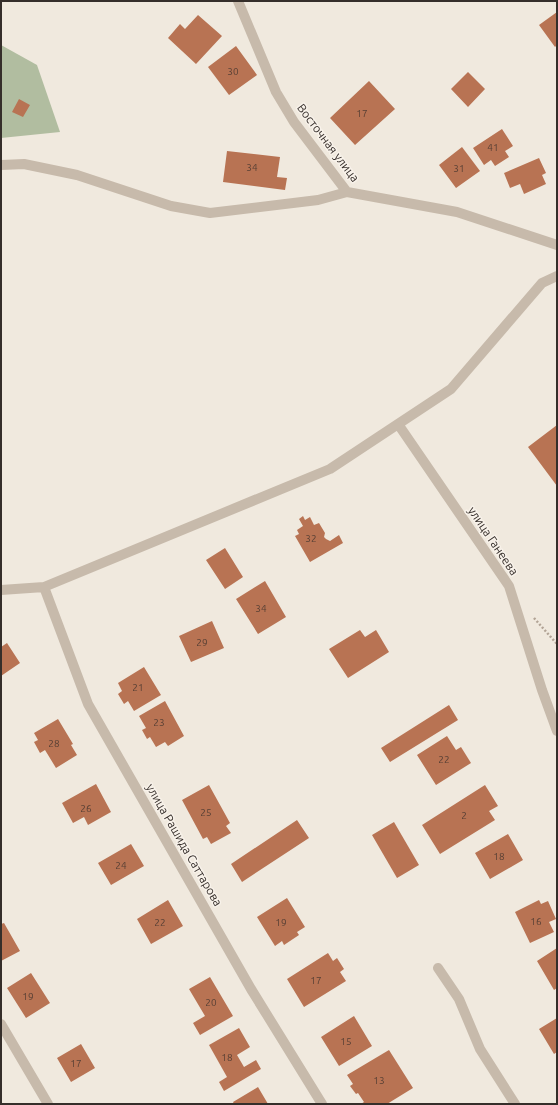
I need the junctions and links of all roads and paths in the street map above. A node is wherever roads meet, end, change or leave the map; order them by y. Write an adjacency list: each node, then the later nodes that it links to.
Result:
1 (238, 1): 3 (street, Восточная улица)
2 (1, 165): 3 (street)
3 (347, 192): 4 (street, Восточная улица)
4 (557, 244)
5 (557, 276): 6 (street)
6 (398, 424): 7 (street); 9 (street, улица Ганеева)
7 (44, 587): 8 (street); 13 (street, улица Рашида Саттарова)
8 (1, 590)
9 (557, 731)
10 (438, 968): 14 (street)
11 (1, 1024): 12 (street)
12 (48, 1104)
13 (322, 1104)
14 (515, 1104)

